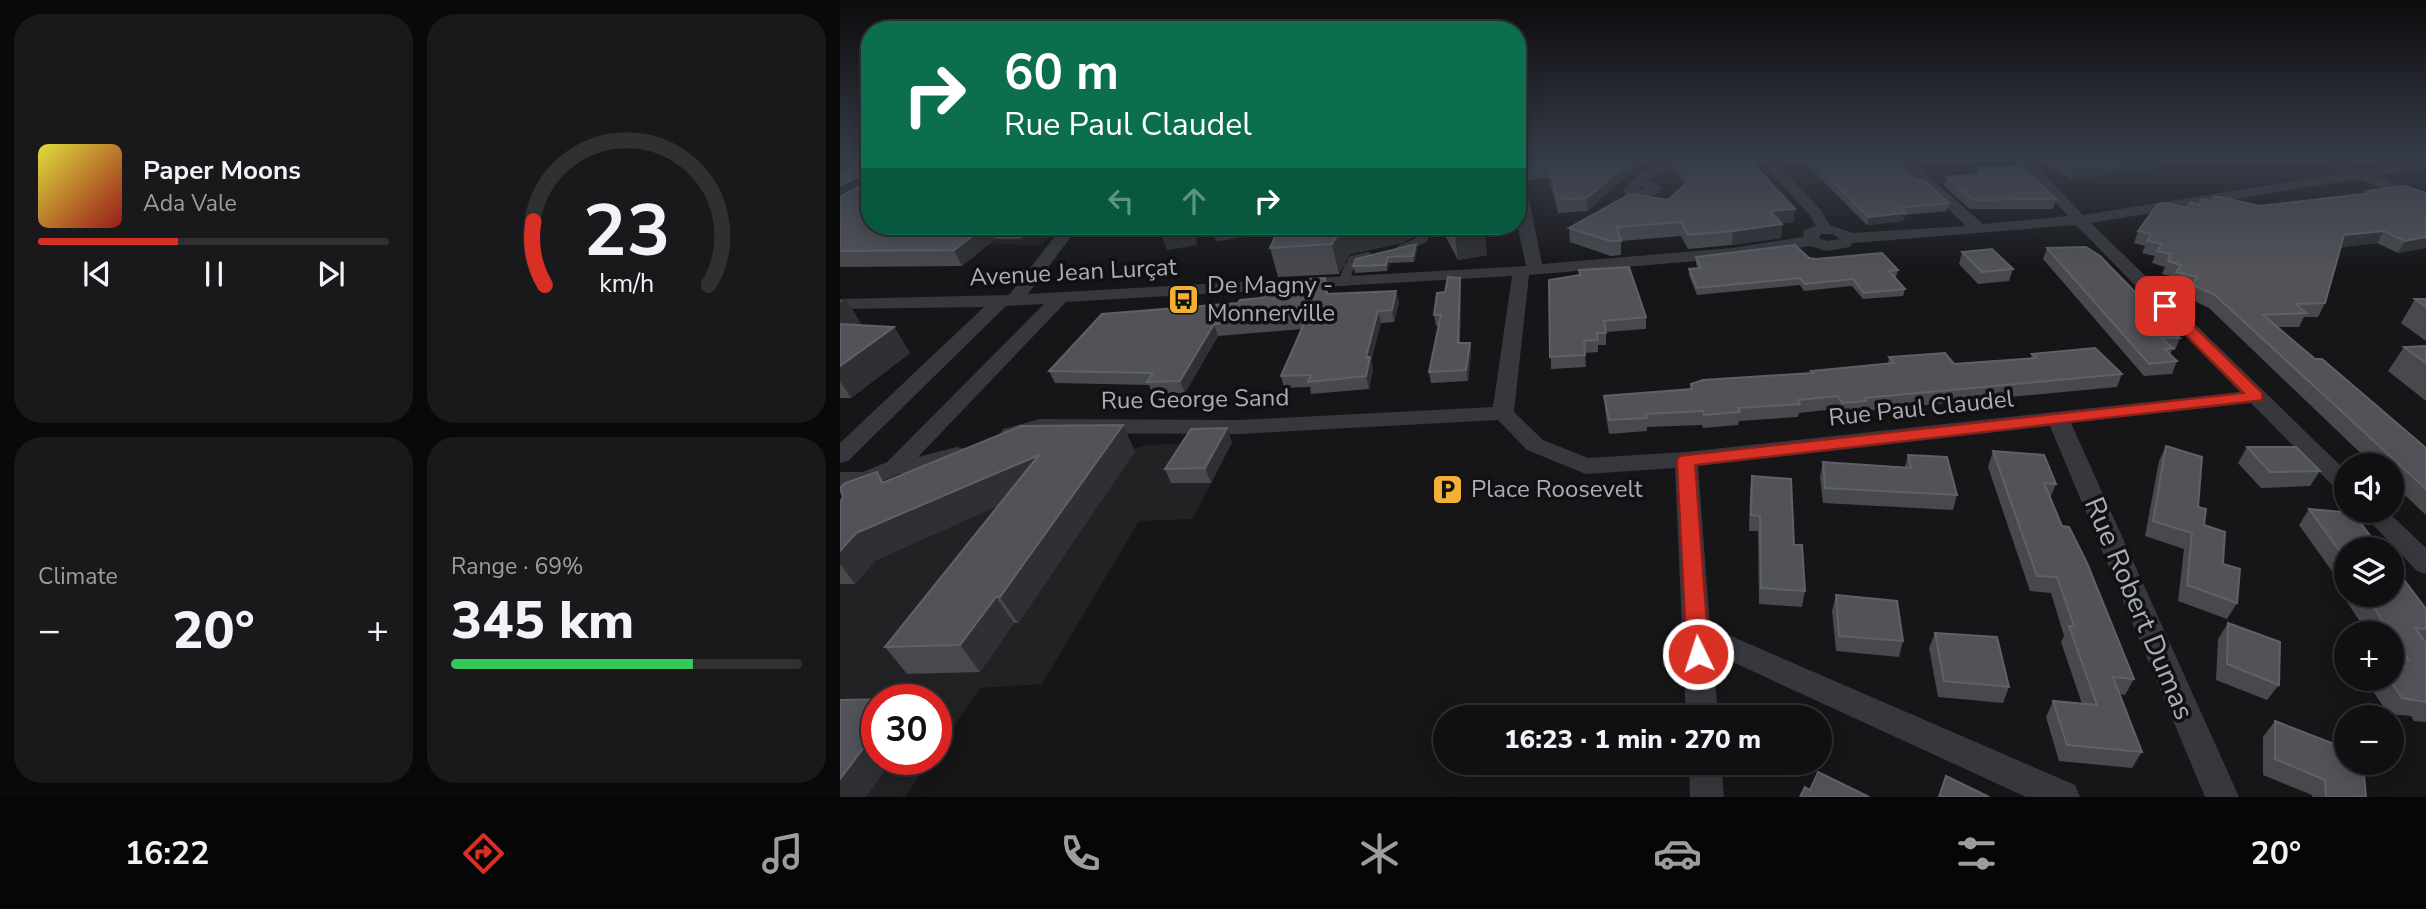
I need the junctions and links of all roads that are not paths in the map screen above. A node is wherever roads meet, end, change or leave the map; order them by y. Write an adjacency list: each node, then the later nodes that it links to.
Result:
1 (1800, 196): 10 (street)
2 (1943, 196): 6 (street)
3 (2057, 196): 5 (street)
4 (2222, 196): 5 (street, Avenue Jean Lurçat)
5 (2079, 220): 6 (street, Avenue Jean Lurçat); 18 (street)
6 (1979, 229): 10 (street, Avenue Jean Lurçat)
7 (1063, 235): 16 (street)
8 (1422, 235): 11 (lane)
9 (1526, 235): 13 (street)
10 (1818, 235): 13 (street, Avenue Jean Lurçat)
11 (1391, 251)
12 (1378, 254): 14 (lane)
13 (1529, 270): 14 (street, Avenue Jean Lurçat); 19 (street)
14 (1344, 281): 15 (street, Avenue Jean Lurçat)
15 (1061, 297): 16 (street, Avenue Jean Lurçat); 23 (street)
16 (1008, 300): 17 (street, Avenue Jean Lurçat); 21 (street)
17 (840, 304)
18 (2256, 396): 20 (street, Rue Paul Claudel); 24 (street)
19 (1503, 413): 22 (street, Rue Paul Claudel); 23 (street, Rue George Sand)
20 (2058, 419): 22 (street, Rue Paul Claudel); 34 (street, Rue Robert Dumas)
21 (840, 456)
22 (1686, 460): 29 (street)
23 (889, 470): 25 (street, Rue George Sand); 26 (street)
24 (2334, 473)
25 (840, 480)
26 (848, 507)
27 (2384, 523): 28 (street)
28 (2426, 564)
29 (1696, 633): 30 (street); 33 (street)
30 (1701, 705)
31 (1706, 775): 32 (street)
32 (1707, 797)
33 (2063, 797)
34 (2222, 797)

